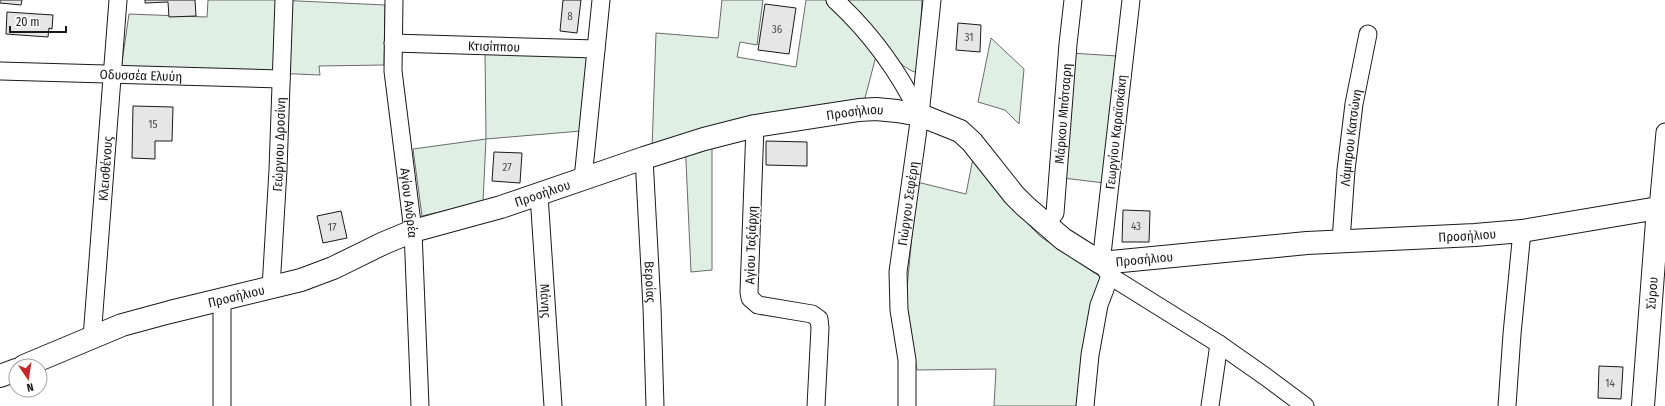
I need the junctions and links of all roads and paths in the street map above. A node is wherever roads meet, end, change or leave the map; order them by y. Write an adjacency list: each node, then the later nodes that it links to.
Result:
1 (118, 0): 13 (street, Κλεισθένους)
2 (284, 0): 14 (street, Γεώργιου Δροσίνη)
3 (394, 0): 10 (street, Αγίου Ανδρέα)
4 (601, 0): 11 (street)
5 (835, 0): 15 (street)
6 (932, 0): 15 (street, Γιώργου Σεφέρη)
7 (1073, 0): 22 (street, Μάρκου Μπότσαρη)
8 (1131, 0): 26 (street, Γεωργίου Καραϊσκάκη)
9 (1368, 34): 25 (street, Λάμπρου Κατσώνη)
10 (393, 43): 11 (street, Κτισίππου); 23 (street, Αγίου Ανδρέα)
11 (596, 49): 19 (street)
12 (0, 72): 13 (street, Οδυσσέα Ελυύη)
13 (113, 74): 14 (street, Οδυσσέα Ελυύη); 29 (street, Κλεισθένους)
14 (281, 79): 27 (street, Γεώργιου Δροσίνη)
15 (920, 115): 16 (street, Προσήλιου); 22 (street, Προσήλιου); 37 (street, Γιώργου Σεφέρη)
16 (755, 126): 18 (street, Προσήλιου); 36 (street, Αγίου Ταξιάρχη)
17 (1665, 132): 21 (street, Σύρου)
18 (644, 158): 19 (street, Προσήλιου); 35 (street, Βεροίας)
19 (583, 179): 20 (street, Προσήλιου)
20 (539, 195): 23 (street, Προσήλιου); 34 (street, Μάνης)
21 (1662, 208): 24 (street, Προσήλιου); 42 (street, Σύρου)
22 (1046, 224): 26 (street, Προσήλιου)
23 (413, 231): 27 (street, Προσήλιου); 33 (street, Αγίου Ανδρέα)
24 (1522, 231): 25 (street, Προσήλιου); 41 (street)
25 (1341, 242): 26 (street, Προσήλιου)
26 (1106, 270): 30 (street); 38 (street, Γεωργίου Καραϊσκάκη)
27 (271, 288): 28 (street, Προσήλιου)
28 (222, 299): 29 (street, Προσήλιου); 32 (street)
29 (92, 338): 31 (street, Προσήλιου)
30 (1219, 344): 39 (street); 40 (street)
31 (43, 358)
32 (222, 406)
33 (420, 406)
34 (553, 406)
35 (655, 406)
36 (816, 406)
37 (907, 406)
38 (1085, 406)
39 (1210, 406)
40 (1305, 406)
41 (1507, 406)
42 (1643, 406)

